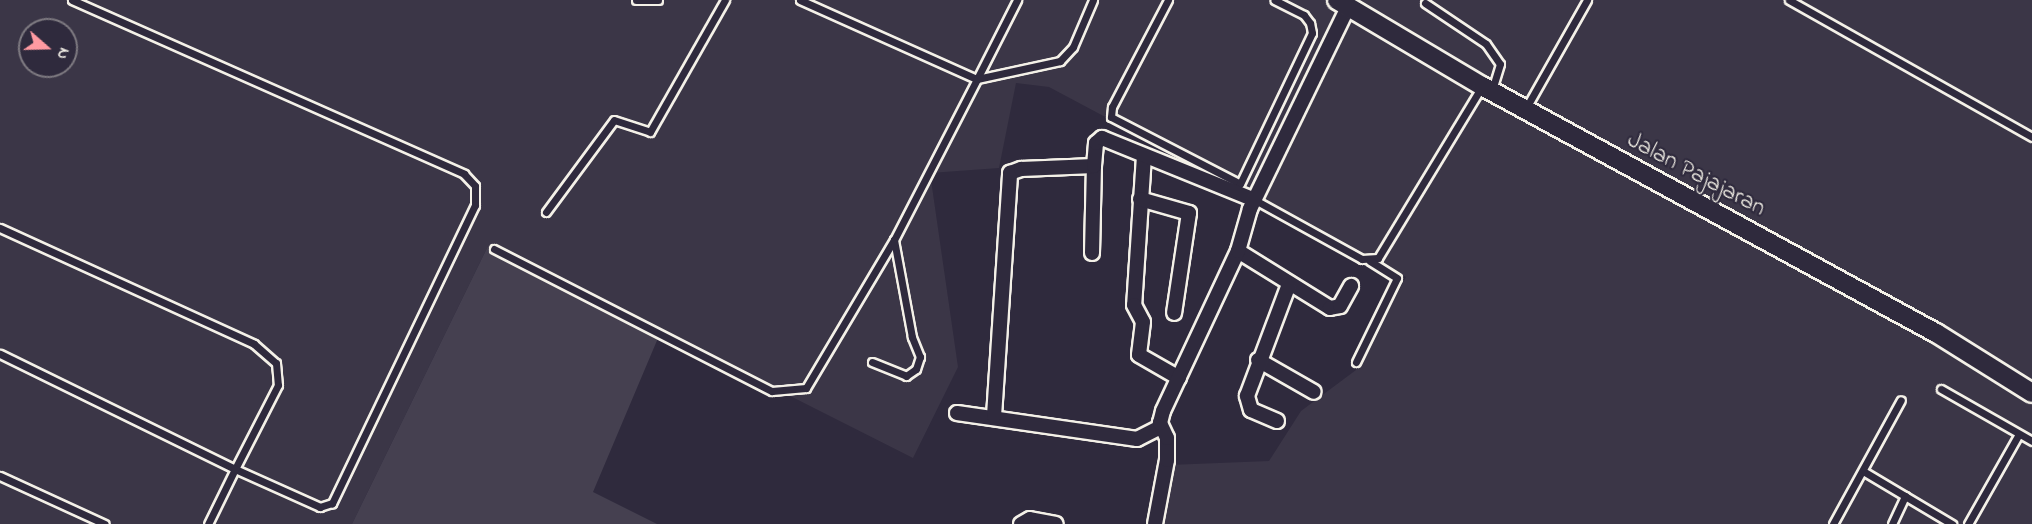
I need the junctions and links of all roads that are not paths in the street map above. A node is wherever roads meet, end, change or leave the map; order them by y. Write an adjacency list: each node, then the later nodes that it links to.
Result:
1 (72, 0): 47 (lane)
2 (636, 0): 3 (lane)
3 (658, 0)
4 (725, 0): 22 (lane)
5 (800, 0): 14 (lane)
6 (1017, 0): 14 (lane)
7 (1093, 0): 14 (lane)
8 (1168, 0): 9 (lane)
9 (1275, 0)
10 (1587, 0): 16 (lane)
11 (1790, 0): 17 (lane)
12 (1425, 3): 15 (lane)
13 (1342, 4): 15 (main road, Jalan Pajajaran); 21 (street)
14 (977, 79): 24 (lane)
15 (1487, 89): 16 (main road, Jalan Pajajaran); 28 (lane)
16 (1525, 110): 39 (main road, Jalan Pajajaran)
17 (2032, 136)
18 (1144, 156): 19 (street); 20 (street); 21 (street)
19 (1094, 166): 27 (street); 42 (street)
20 (1140, 200): 31 (street); 36 (street)
21 (1255, 200): 26 (street); 28 (lane)
22 (546, 212)
23 (0, 228): 47 (lane)
24 (894, 240): 25 (lane); 34 (lane)
25 (494, 249)
26 (1238, 251): 29 (street); 36 (street)
27 (1092, 253)
28 (1371, 261): 35 (lane)
29 (1289, 284): 30 (street); 33 (street)
30 (1351, 286)
31 (1174, 313)
32 (0, 354): 47 (lane)
33 (1258, 360): 38 (street); 43 (street)
34 (872, 362)
35 (1356, 362)
36 (1179, 378): 44 (street)
37 (1941, 389): 45 (lane)
38 (1314, 392)
39 (2032, 393)
40 (1901, 400): 48 (lane)
41 (957, 413): 42 (street)
42 (994, 416): 44 (street)
43 (1277, 421)
44 (1161, 427): 55 (street)
45 (2019, 434): 46 (lane); 59 (lane)
46 (2032, 441)
47 (235, 469): 52 (lane)
48 (1863, 471): 50 (lane); 56 (lane)
49 (0, 476): 51 (lane)
50 (1905, 496): 57 (lane); 58 (lane)
51 (105, 524)
52 (208, 524)
53 (1021, 524): 54 (street)
54 (1056, 524)
55 (1155, 524)
56 (1833, 524)
57 (1892, 524)
58 (1952, 524)
59 (1968, 524)

